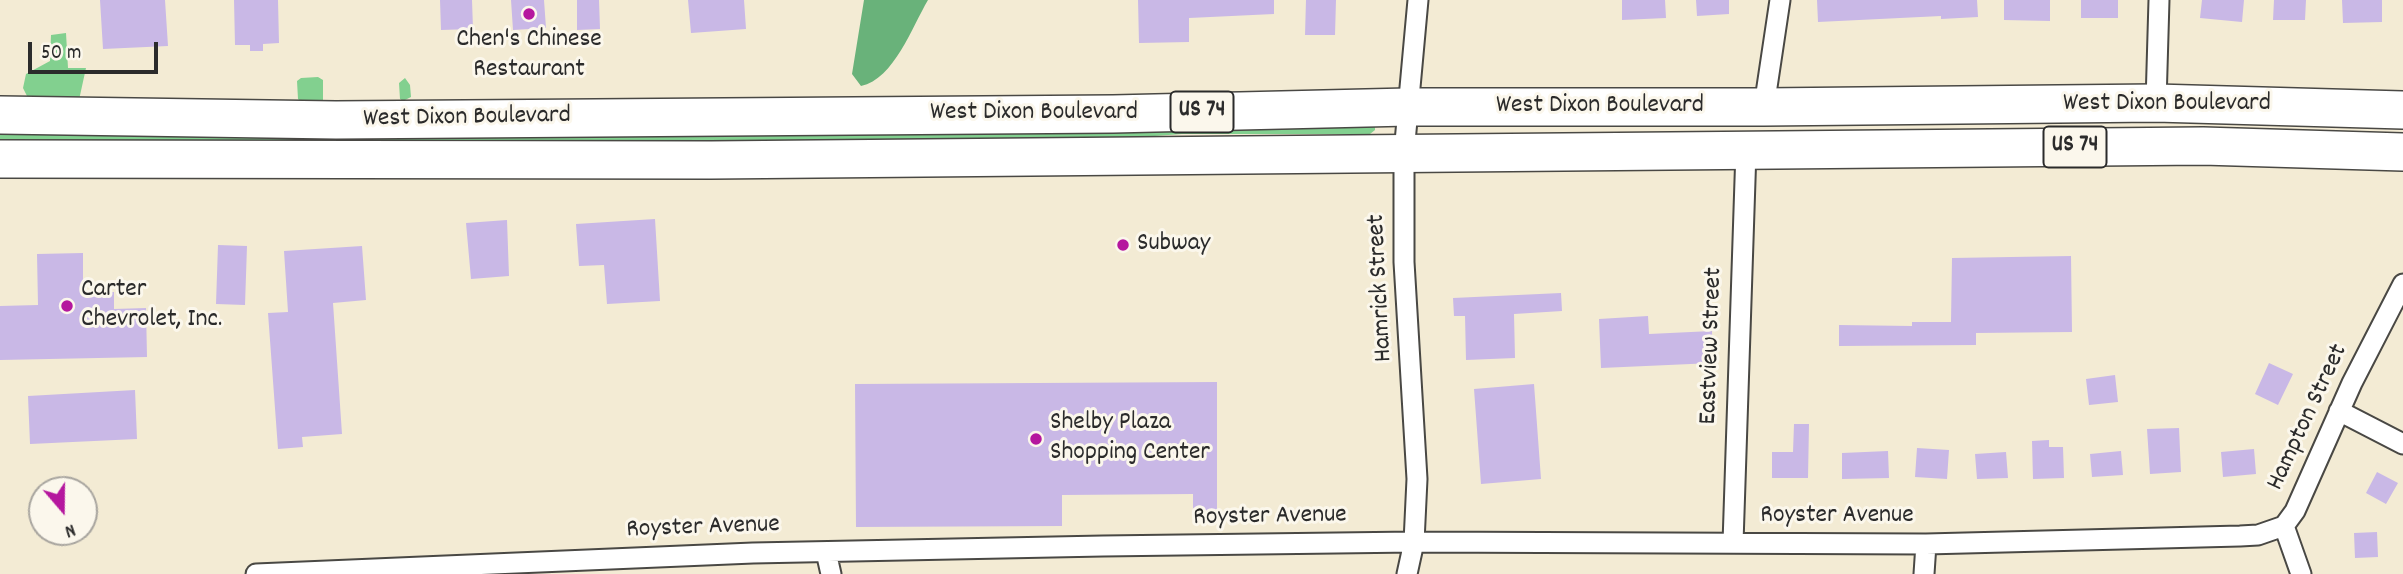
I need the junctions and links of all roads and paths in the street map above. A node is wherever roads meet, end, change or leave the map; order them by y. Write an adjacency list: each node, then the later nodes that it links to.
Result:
1 (1418, 0): 5 (street, Hamrick Street)
2 (1780, 0): 6 (street)
3 (2159, 0): 4 (street)
4 (2156, 103): 6 (highway, West Dixon Boulevard / US 74); 7 (highway, West Dixon Boulevard / US 74)
5 (1408, 107): 6 (highway, West Dixon Boulevard / US 74); 8 (highway, West Dixon Boulevard / US 74); 11 (street, Hamrick Street)
6 (1764, 107)
7 (2403, 110)
8 (0, 114)
9 (1746, 150): 10 (highway, West Dixon Boulevard / US 74); 11 (highway, West Dixon Boulevard / US 74); 18 (street, Eastview Street)
10 (2403, 152)
11 (1404, 153): 12 (highway, West Dixon Boulevard / US 74); 17 (street, Hamrick Street)
12 (0, 159)
13 (2403, 284): 14 (street, Hampton Street)
14 (2339, 411): 15 (street); 16 (street, Hampton Street)
15 (2403, 444)
16 (2284, 526): 19 (street, Royster Avenue); 26 (street, Hampton Street)
17 (1414, 542): 18 (street, Royster Avenue); 20 (street, Royster Avenue); 24 (street, Hamrick Street)
18 (1733, 543): 19 (street, Royster Avenue)
19 (1926, 544): 25 (street)
20 (826, 552): 21 (street, Royster Avenue); 23 (street)
21 (641, 566): 22 (street, Royster Avenue)
22 (256, 574)
23 (831, 574)
24 (1407, 574)
25 (1924, 574)
26 (2301, 574)

